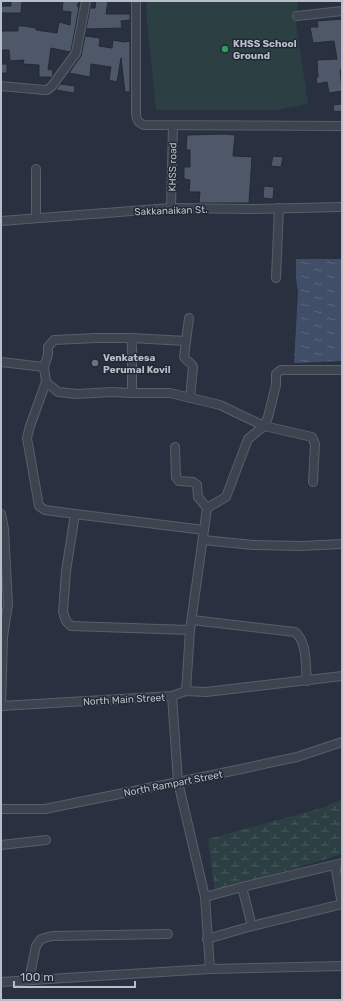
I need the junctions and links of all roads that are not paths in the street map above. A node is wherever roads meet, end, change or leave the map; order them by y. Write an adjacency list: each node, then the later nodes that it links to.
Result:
1 (86, 1): 5 (street)
2 (136, 1): 6 (street)
3 (342, 11): 4 (street)
4 (296, 16)
5 (1, 86)
6 (173, 126): 7 (street); 10 (street, KHSS road)
7 (342, 126)
8 (36, 169): 12 (street)
9 (342, 207): 11 (street, Sakkanaikan St.)
10 (171, 208): 11 (street, Sakkanaikan St.); 12 (street, Sakkanaikan St.)
11 (279, 208): 14 (street)
12 (36, 218): 13 (street, Sakkanaikan St.)
13 (1, 221)
14 (276, 278)
15 (189, 318): 17 (street)
16 (131, 338): 17 (street); 19 (street); 22 (street)
17 (186, 341): 23 (street)
18 (1, 362): 19 (street)
19 (44, 367): 21 (street)
20 (342, 370): 24 (street)
21 (46, 382): 22 (street); 29 (street)
22 (132, 393): 23 (street)
23 (190, 398): 24 (street)
24 (264, 426): 26 (street); 27 (street)
25 (174, 447): 27 (street)
26 (313, 482)
27 (207, 508): 30 (street)
28 (1, 514): 39 (street)
29 (75, 514): 30 (street); 34 (street)
30 (204, 530): 31 (street)
31 (203, 540): 32 (street); 33 (street)
32 (342, 544)
33 (192, 620): 34 (street); 36 (street)
34 (190, 630): 37 (street)
35 (342, 676): 36 (street, North Main Street)
36 (307, 681): 37 (street, North Main Street)
37 (186, 691): 38 (street, North Main Street)
38 (172, 696): 39 (street, North Main Street); 41 (street)
39 (1, 706)
40 (342, 742): 41 (street, North Rampart Street)
41 (178, 782): 42 (street, North Rampart Street); 47 (street)
42 (1, 809)
43 (46, 840): 44 (street)
44 (1, 846)
45 (339, 864): 46 (street); 48 (street)
46 (242, 887): 47 (street); 49 (street)
47 (204, 894): 51 (street)
48 (342, 904): 49 (street)
49 (252, 926): 51 (street)
50 (168, 934): 54 (street)
51 (208, 939): 53 (street)
52 (342, 966): 53 (street)
53 (210, 969): 54 (street)
54 (29, 980): 55 (street)
55 (1, 982)

